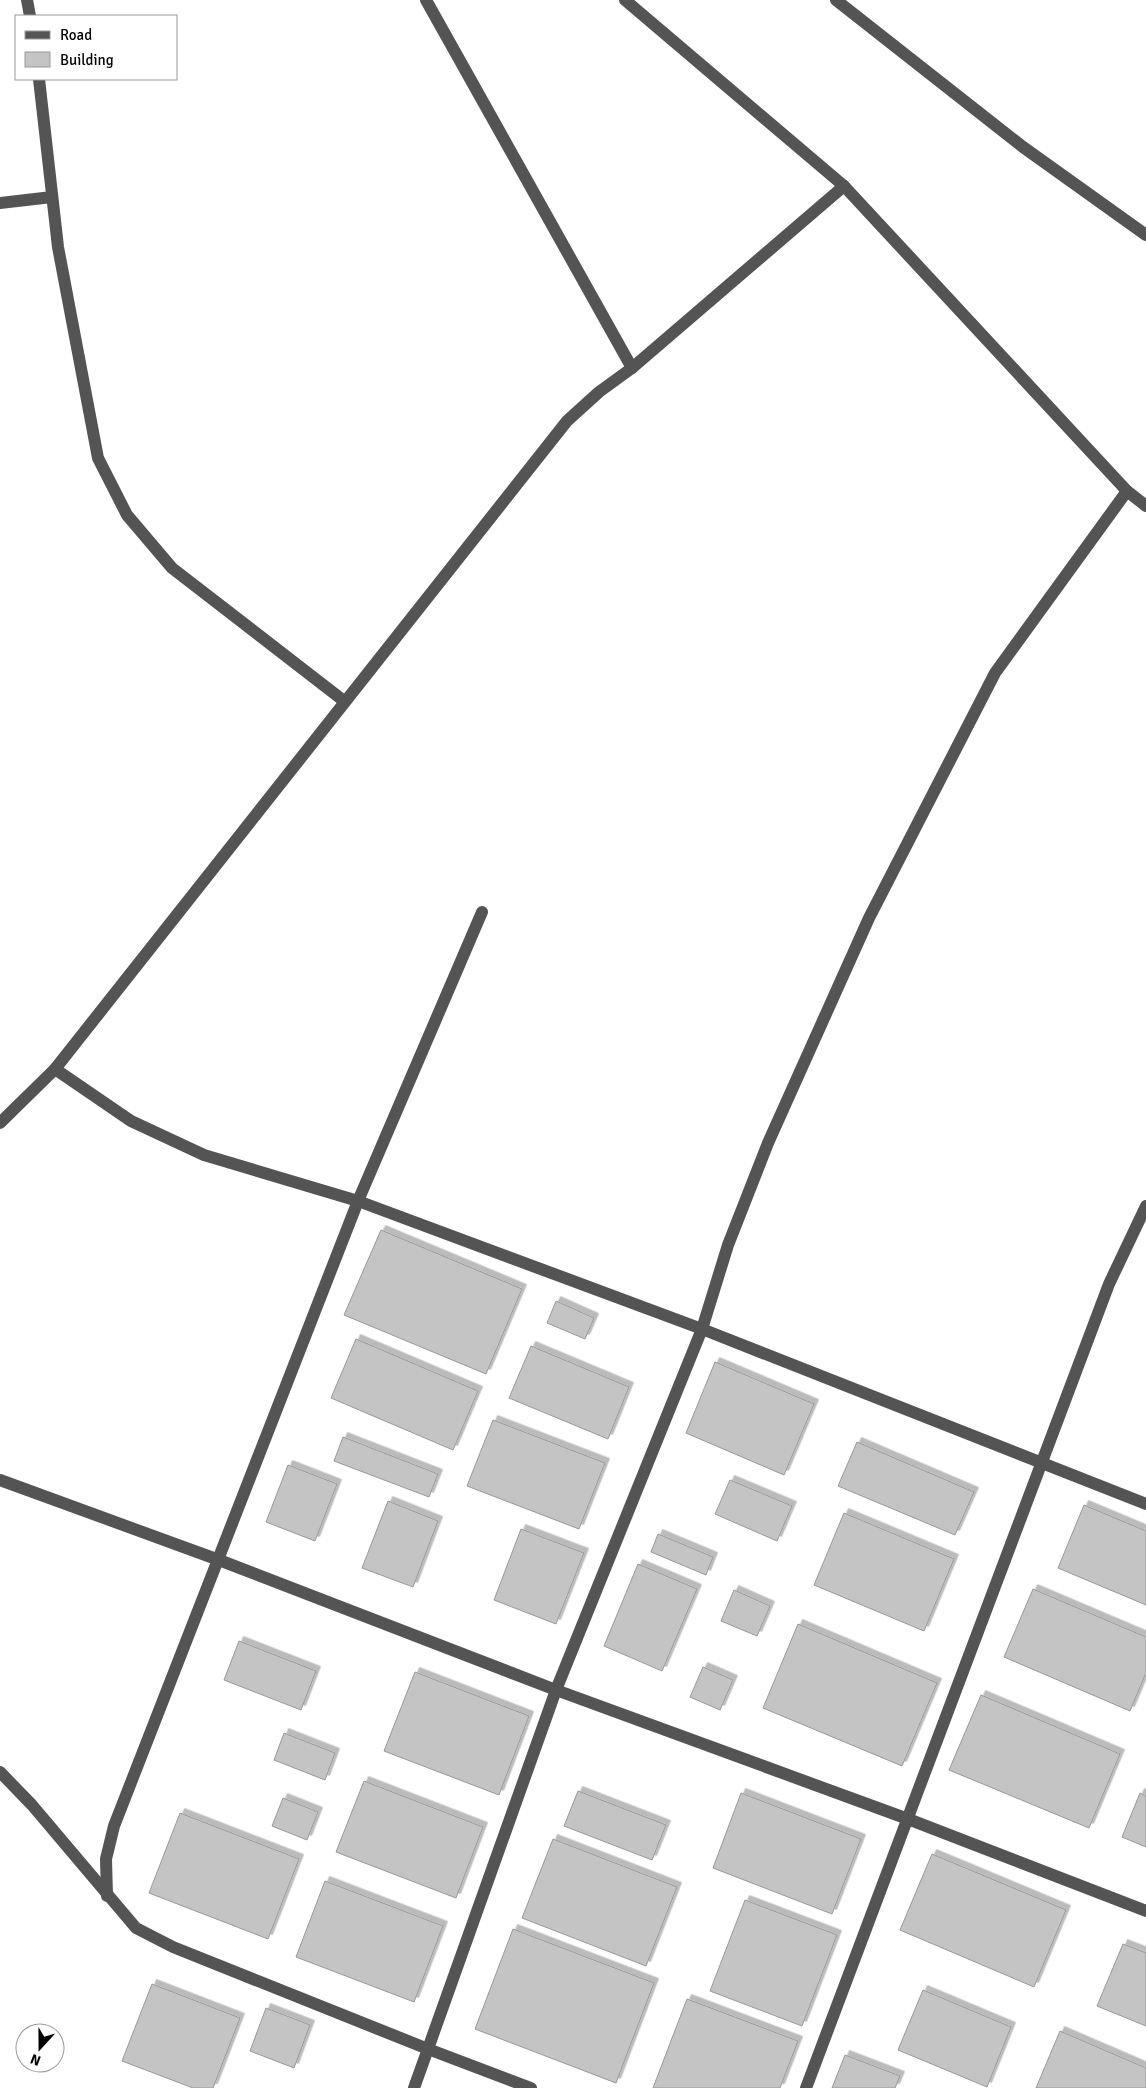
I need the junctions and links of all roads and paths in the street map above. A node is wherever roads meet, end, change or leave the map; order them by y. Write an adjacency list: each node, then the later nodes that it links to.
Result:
1 (27, 0): 5 (street)
2 (426, 0): 11 (street)
3 (625, 0): 7 (street)
4 (836, 0): 10 (street)
5 (30, 15)
6 (39, 80): 8 (street)
7 (844, 186): 11 (street); 12 (street)
8 (52, 197): 9 (street); 14 (street)
9 (0, 203)
10 (1146, 235)
11 (632, 368): 14 (street)
12 (1127, 491): 13 (street); 20 (street)
13 (1146, 506)
14 (344, 701): 16 (street)
15 (482, 912): 18 (street)
16 (55, 1069): 17 (street); 18 (street)
17 (0, 1123)
18 (358, 1201): 20 (street); 24 (street)
19 (1146, 1206): 21 (street)
20 (702, 1329): 21 (street); 25 (street)
21 (1041, 1463): 23 (street); 27 (street)
22 (0, 1480): 24 (street)
23 (1146, 1504)
24 (220, 1560): 25 (street); 28 (street)
25 (556, 1690): 27 (street); 30 (street)
26 (0, 1772): 28 (street)
27 (908, 1819): 29 (street); 33 (street)
28 (107, 1896): 30 (street)
29 (1146, 1911)
30 (428, 2049): 31 (street); 32 (street)
31 (414, 2088)
32 (531, 2088)
33 (806, 2088)

